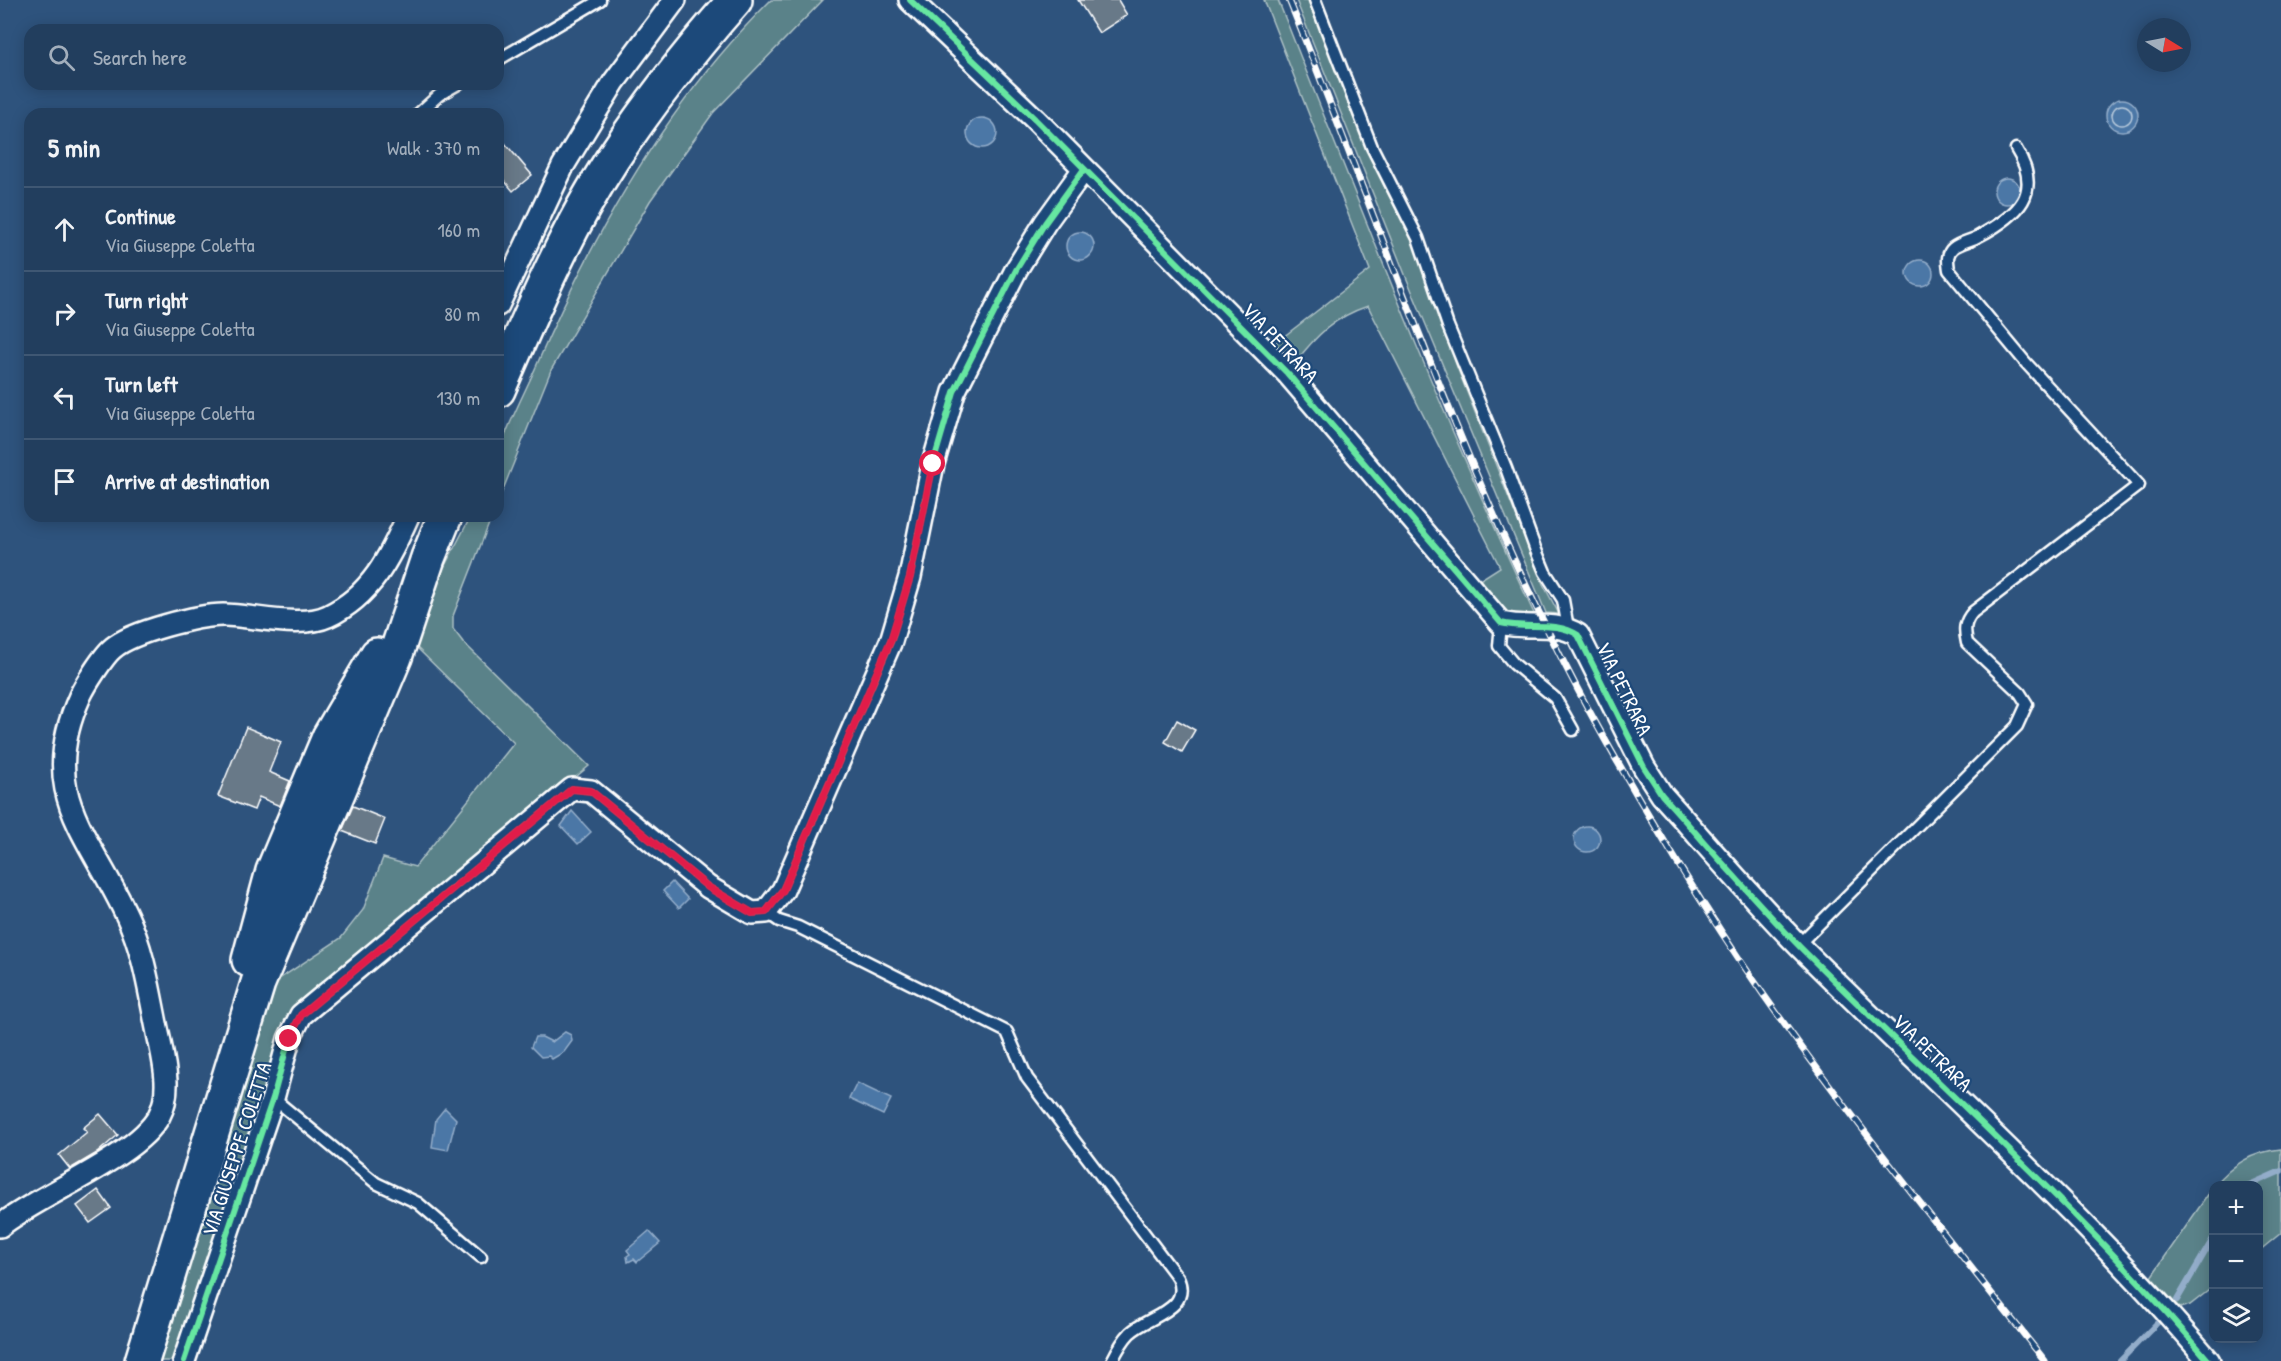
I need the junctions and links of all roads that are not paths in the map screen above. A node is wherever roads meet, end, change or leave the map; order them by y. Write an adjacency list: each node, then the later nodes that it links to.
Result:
1 (600, 0): 6 (lane)
2 (675, 0): 11 (street)
3 (735, 0): 12 (highway)
4 (910, 0): 10 (street, VIA PETRARA)
5 (1315, 0): 17 (lane)
6 (504, 56)
7 (448, 90): 8 (lane)
8 (425, 108)
9 (2016, 149): 20 (lane)
10 (1084, 169): 16 (street, VIA PETRARA); 19 (street)
11 (504, 292)
12 (504, 376)
13 (405, 522): 22 (street)
14 (443, 522): 15 (highway)
15 (428, 558): 24 (highway); 25 (highway)
16 (1501, 623): 17 (street, VIA PETRARA); 18 (lane)
17 (1568, 628): 20 (street, VIA PETRARA)
18 (1573, 730)
19 (766, 912): 21 (street, VIA GIUSEPPE COLETTA); 27 (lane)
20 (1798, 945): 28 (street, VIA PETRARA)
21 (273, 1098): 23 (lane); 26 (street, VIA GIUSEPPE COLETTA)
22 (0, 1226)
23 (481, 1257)
24 (126, 1361)
25 (142, 1361)
26 (184, 1361)
27 (1112, 1361)
28 (2209, 1361)

